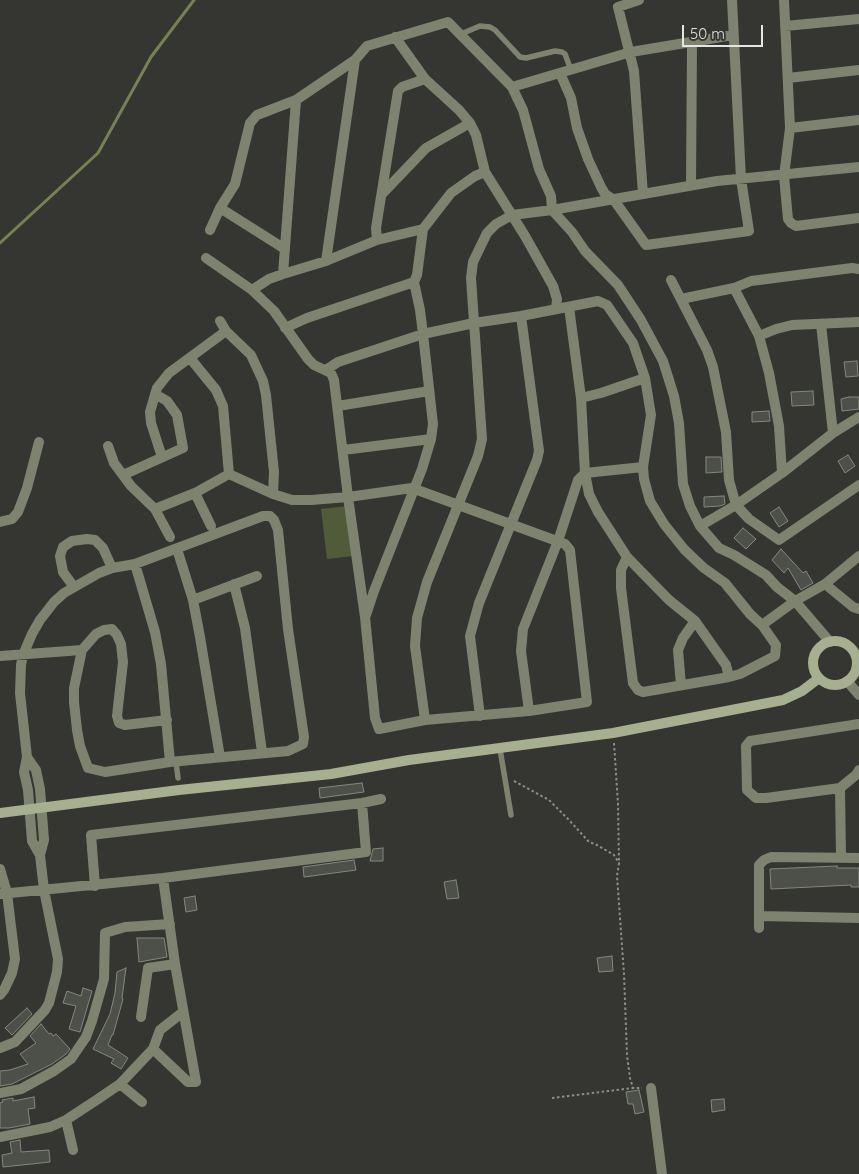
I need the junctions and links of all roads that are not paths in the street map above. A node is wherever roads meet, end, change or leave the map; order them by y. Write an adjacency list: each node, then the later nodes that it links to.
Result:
1 (639, 0): 10 (street)
2 (732, 0): 7 (street)
3 (784, 0): 5 (street)
4 (859, 19): 5 (street)
5 (785, 26): 15 (street)
6 (461, 34): 8 (street); 12 (lane); 17 (street)
7 (733, 35): 9 (street); 25 (street)
8 (395, 37): 11 (street); 16 (street)
9 (692, 43): 10 (street); 26 (street)
10 (631, 52): 12 (street); 27 (street)
11 (355, 60): 18 (street); 39 (street)
12 (571, 70): 14 (street)
13 (859, 70): 15 (street)
14 (560, 73): 17 (street); 29 (street)
15 (788, 78): 21 (street)
16 (425, 79): 20 (street); 28 (street)
17 (512, 88): 31 (street)
18 (296, 100): 30 (street); 37 (street)
19 (859, 120): 21 (street)
20 (470, 123): 23 (street); 28 (street)
21 (790, 128): 24 (street)
22 (859, 167): 24 (street)
23 (486, 172): 32 (street); 34 (street)
24 (784, 176): 25 (street); 33 (street)
25 (741, 179): 26 (street); 29 (street)
26 (691, 186): 27 (street)
27 (643, 194): 29 (street)
28 (382, 195): 36 (street)
29 (614, 200): 31 (street)
30 (220, 208): 35 (street); 37 (street)
31 (552, 210): 32 (street); 88 (street)
32 (512, 215): 48 (street); 52 (street)
33 (859, 218)
34 (424, 229): 36 (street); 43 (street)
35 (210, 230)
36 (377, 240): 39 (street)
37 (285, 249): 41 (street)
38 (206, 258): 45 (street)
39 (326, 261): 41 (street)
40 (859, 269): 44 (street)
41 (283, 274): 45 (street)
42 (672, 280): 46 (street)
43 (414, 282): 54 (street); 56 (street)
44 (734, 288): 46 (street); 57 (street)
45 (252, 290): 54 (street)
46 (681, 299): 83 (street)
47 (569, 307): 48 (street); 60 (street); 63 (street)
48 (556, 309): 49 (street)
49 (521, 316): 52 (street); 86 (street)
50 (220, 321): 55 (street)
51 (859, 322): 53 (street)
52 (474, 323): 56 (street); 82 (street)
53 (821, 324): 57 (street); 66 (street)
54 (285, 328): 59 (street)
55 (226, 331): 58 (street); 80 (street)
56 (423, 334): 59 (street); 61 (street)
57 (758, 336): 74 (street)
58 (190, 358): 62 (street); 75 (street)
59 (326, 370): 64 (street)
60 (645, 378): 63 (street); 72 (street)
61 (429, 390): 64 (street); 67 (street)
62 (155, 394): 71 (street); 71 (street)
63 (581, 398): 73 (street)
64 (338, 406): 70 (street)
65 (859, 417): 66 (street)
66 (833, 432): 74 (street)
67 (431, 439): 70 (street); 78 (street)
68 (40, 442): 85 (street)
69 (108, 446): 76 (street)
70 (343, 450): 81 (street)
71 (162, 457): 76 (street)
72 (643, 467): 73 (street); 105 (street)
73 (586, 473): 90 (street); 93 (street)
74 (782, 473): 83 (street)
75 (229, 474): 79 (street); 80 (street)
76 (123, 475): 84 (street)
77 (859, 485): 83 (street)
78 (414, 489): 81 (street); 82 (street); 103 (street)
79 (195, 493): 84 (street); 87 (street)
80 (273, 494): 81 (street)
81 (348, 497): 103 (street)
82 (459, 505): 86 (street); 120 (street)
83 (736, 505): 88 (street)
84 (155, 509): 89 (street)
85 (0, 522)
86 (511, 523): 90 (street); 118 (street)
87 (212, 526)
88 (700, 526): 101 (street)
89 (170, 538)
90 (558, 540): 117 (street); 117 (street)
91 (177, 549): 94 (street); 100 (street); 123 (street)
92 (859, 556): 98 (street)
93 (627, 557): 104 (street); 115 (street)
94 (135, 564): 95 (street); 119 (street)
95 (112, 568): 99 (street); 99 (street)
96 (257, 576): 97 (street)
97 (234, 584): 100 (street); 123 (street)
98 (825, 584): 101 (street); 102 (street)
99 (74, 587): 109 (street)
100 (192, 600): 125 (street)
101 (795, 601): 105 (street); 106 (street)
102 (859, 609)
103 (365, 617): 120 (street)
104 (695, 621): 112 (street); 115 (street)
105 (762, 625): 112 (street)
106 (830, 642): 107 (street); 113 (street)
107 (856, 649): 111 (street)
108 (82, 650): 109 (street); 119 (street); 126 (street)
109 (23, 655): 110 (street); 124 (street)
110 (0, 656)
111 (858, 660): 114 (street)
112 (729, 677): 115 (street)
113 (819, 678): 114 (street); 122 (street)
114 (847, 681): 116 (street)
115 (681, 685)
116 (859, 695)
117 (528, 711): 118 (street)
118 (480, 716): 120 (street)
119 (167, 720): 126 (street)
120 (425, 720)
121 (859, 724): 129 (street)
122 (500, 749): 132 (street); 135 (lane)
123 (262, 752): 125 (street)
124 (27, 757): 132 (street); 133 (street)
125 (220, 758): 126 (street)
126 (173, 762): 128 (lane)
127 (859, 770): 129 (street)
128 (178, 778)
129 (840, 788): 137 (street)
130 (381, 799): 131 (street)
131 (362, 803): 140 (street); 141 (street)
132 (42, 807): 133 (street); 136 (street)
133 (30, 808): 134 (street); 136 (street)
134 (0, 813)
135 (511, 815)
136 (40, 855): 142 (street)
137 (841, 857): 138 (street); 144 (street)
138 (859, 858)
139 (0, 870): 143 (street)
140 (163, 878): 141 (street); 146 (street)
141 (95, 886): 142 (street)
142 (44, 890): 143 (street); 152 (street)
143 (3, 893): 149 (street)
144 (759, 916): 145 (street); 147 (street)
145 (859, 918)
146 (170, 924): 148 (street); 156 (street)
147 (759, 928)
148 (174, 964): 150 (street); 151 (street)
149 (0, 995)
150 (183, 1012): 153 (street); 153 (street)
151 (141, 1017)
152 (0, 1048)
153 (153, 1049): 154 (street)
154 (120, 1084): 157 (street); 158 (street)
155 (651, 1088): 161 (street)
156 (0, 1093)
157 (142, 1102)
158 (66, 1120): 159 (street); 160 (street)
159 (0, 1136)
160 (73, 1150)
161 (662, 1174)

